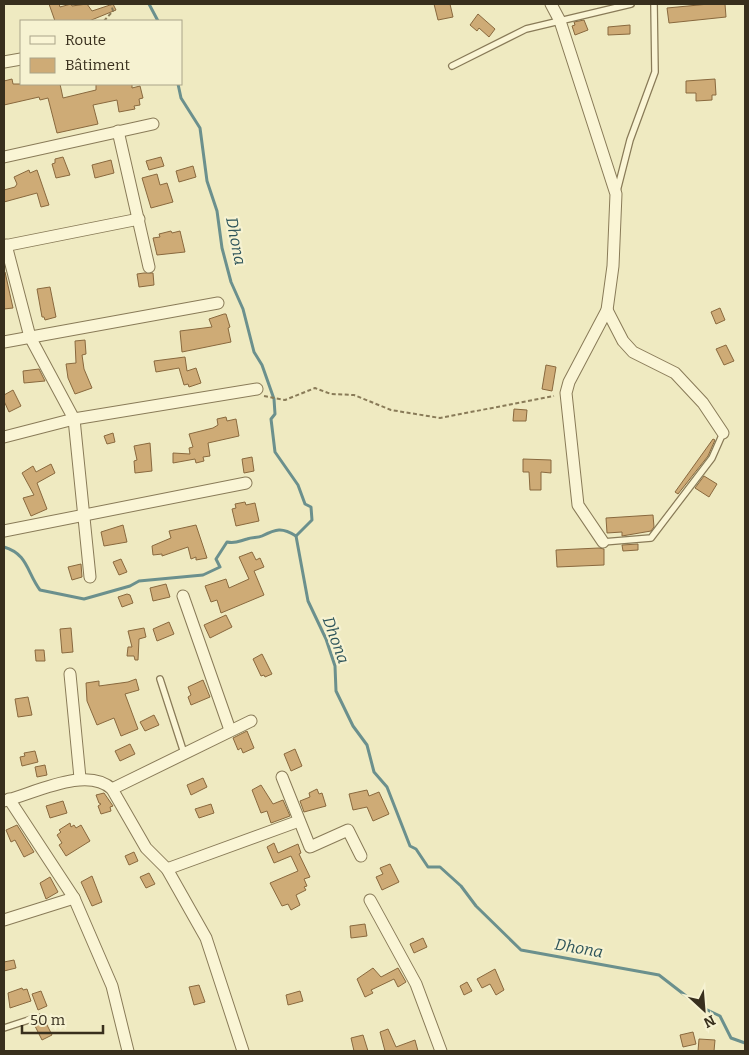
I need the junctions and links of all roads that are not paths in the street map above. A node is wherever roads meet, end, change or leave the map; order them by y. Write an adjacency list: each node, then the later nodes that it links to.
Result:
1 (551, 4): 4 (street)
2 (631, 4): 4 (lane)
3 (654, 4): 11 (lane)
4 (560, 21): 7 (lane); 11 (street)
5 (20, 59): 6 (street)
6 (4, 62)
7 (452, 66)
8 (153, 124): 9 (street)
9 (118, 131): 10 (street); 12 (street)
10 (4, 157)
11 (616, 194): 16 (street)
12 (139, 219): 13 (street); 14 (street)
13 (5, 245): 17 (street)
14 (149, 268)
15 (218, 304): 17 (street)
16 (607, 310): 21 (street); 26 (street)
17 (30, 337): 18 (street); 20 (street)
18 (4, 342)
19 (257, 389): 20 (street)
20 (74, 419): 22 (street); 24 (street)
21 (723, 433): 26 (lane)
22 (4, 438)
23 (246, 483): 24 (street)
24 (84, 516): 25 (street); 27 (street)
25 (4, 531)
26 (603, 542)
27 (90, 577)
28 (183, 596): 32 (street)
29 (70, 674): 35 (street)
30 (160, 679): 33 (lane)
31 (251, 721): 32 (street)
32 (230, 730): 33 (street)
33 (184, 753): 36 (street)
34 (282, 777): 38 (street)
35 (80, 778): 36 (street); 37 (street)
36 (112, 789): 40 (street)
37 (6, 800): 41 (street)
38 (299, 821): 39 (street); 40 (street)
39 (361, 856)
40 (166, 869): 46 (street)
41 (74, 898): 43 (street); 47 (street)
42 (370, 900): 48 (street)
43 (4, 920)
44 (38, 1017): 45 (lane)
45 (4, 1028)
46 (240, 1050)
47 (128, 1051)
48 (441, 1051)

